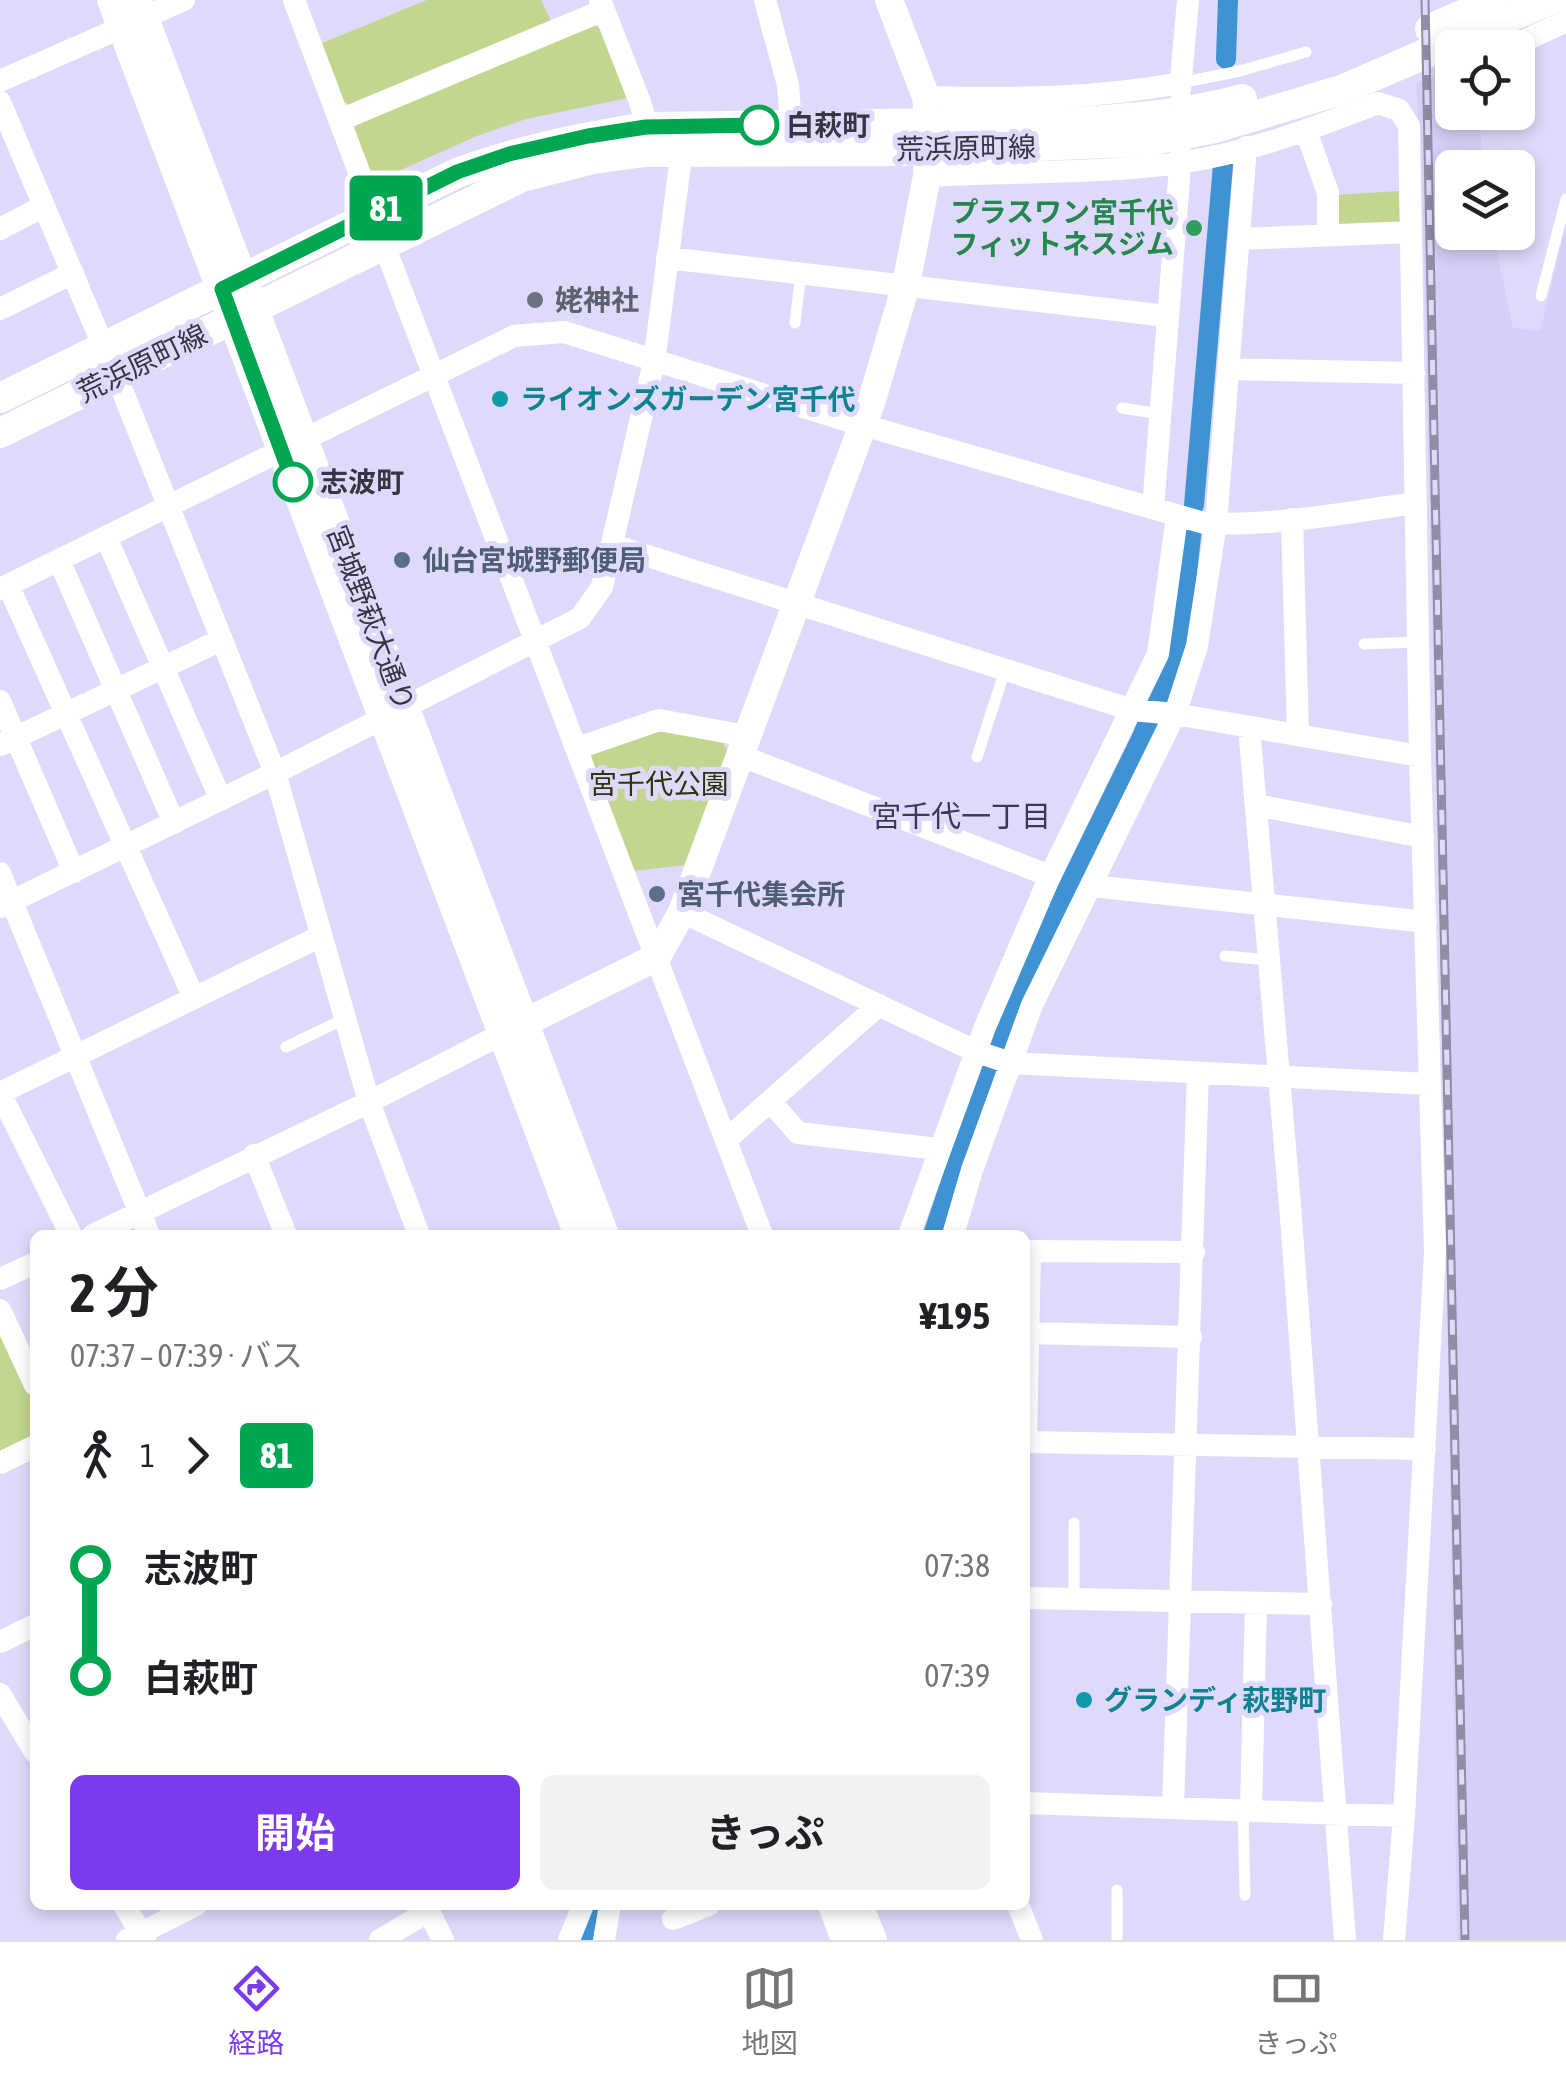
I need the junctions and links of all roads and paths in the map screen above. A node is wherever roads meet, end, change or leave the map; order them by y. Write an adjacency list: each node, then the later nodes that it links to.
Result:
1 (184, 0): 9 (street)
2 (294, 0): 16 (street)
3 (766, 0): 17 (street)
4 (889, 0): 21 (street)
5 (1188, 0): 14 (street)
6 (1496, 0): 20 (main road, 荒浜原町線)
7 (1549, 0): 20 (main road, 荒浜原町線)
8 (602, 5): 16 (street); 18 (street)
9 (128, 10): 13 (street); 36 (street, 宮城野萩大通り)
10 (1566, 21): 11 (street)
11 (1535, 36)
12 (1306, 52): 14 (lane)
13 (0, 81)
14 (1180, 86): 21 (street)
15 (0, 102): 26 (street)
16 (340, 120): 27 (street)
17 (791, 124): 18 (main road, 荒浜原町線); 21 (main road, 荒浜原町線)
18 (646, 127): 27 (main road, 荒浜原町線)
19 (1306, 132): 22 (street); 29 (street); 30 (street)
20 (1039, 135): 21 (main road, 荒浜原町線)
21 (927, 137): 23 (main road, 荒浜原町線); 24 (street); 37 (street)
22 (1246, 147): 24 (street); 31 (street)
23 (682, 150): 32 (main road, 荒浜原町線); 33 (street)
24 (1180, 158): 41 (street)
25 (1566, 199): 38 (lane)
26 (44, 206): 28 (street); 34 (street)
27 (375, 214): 36 (main road, 荒浜原町線)
28 (0, 229)
29 (1411, 232): 30 (street); 46 (street)
30 (1328, 234): 31 (street)
31 (1240, 239): 45 (street)
32 (384, 245): 40 (main road, 荒浜原町線); 47 (street)
33 (667, 258): 35 (street); 44 (street)
34 (73, 273): 39 (street); 43 (street)
35 (801, 274): 37 (street); 42 (lane)
36 (232, 284): 40 (street, 宮城野萩大通り); 43 (main road, 荒浜原町線)
37 (906, 286): 41 (street); 51 (street)
38 (1541, 296)
39 (0, 309)
40 (243, 314): 43 (main road, 荒浜原町線); 53 (street, 宮城野萩大通り)
41 (1167, 316): 50 (street)
42 (794, 323)
43 (110, 361): 48 (main road, 荒浜原町線); 52 (main road, 荒浜原町線); 55 (street)
44 (654, 362): 47 (street); 51 (street); 61 (street)
45 (1229, 369): 46 (street); 59 (street)
46 (1414, 373): 54 (street)
47 (436, 376): 53 (street); 66 (street)
48 (0, 398)
49 (1122, 408): 50 (lane)
50 (1160, 414): 56 (street)
51 (861, 424): 56 (street); 64 (street)
52 (0, 432)
53 (292, 446): 55 (street); 74 (street, 宮城野萩大通り)
54 (1416, 503): 58 (street); 67 (street)
55 (167, 508): 60 (street); 65 (street)
56 (1153, 508): 57 (street)
57 (1177, 516): 59 (street); 73 (street)
58 (1292, 519): 59 (street); 77 (street)
59 (1216, 523): 73 (street)
60 (106, 538): 62 (street); 69 (street)
61 (613, 545): 64 (street); 66 (street)
62 (59, 560): 63 (street); 71 (street)
63 (4, 587): 75 (street)
64 (795, 602): 70 (street); 79 (street)
65 (221, 640): 69 (street); 83 (street)
66 (537, 640): 74 (street); 80 (street)
67 (1419, 642): 68 (lane); 81 (street)
68 (1364, 644)
69 (162, 666): 71 (street); 84 (street)
70 (1005, 670): 73 (street); 82 (lane)
71 (116, 691): 75 (street); 86 (street)
72 (0, 701): 78 (street)
73 (1153, 712): 76 (street); 91 (street); 92 (street)
74 (394, 713): 83 (street); 104 (street, 宮城野萩大通り)
75 (67, 714): 78 (street); 88 (street)
76 (1248, 727): 77 (street); 85 (street)
77 (1298, 735): 81 (street)
78 (8, 741): 89 (street)
79 (742, 746): 80 (street); 91 (street); 95 (street)
80 (578, 748): 99 (street)
81 (1420, 756): 87 (street)
82 (976, 758)
83 (275, 773): 84 (street); 97 (street)
84 (221, 800): 86 (street)
85 (1256, 805): 87 (street); 94 (street)
86 (174, 823): 88 (street)
87 (1423, 836): 96 (street)
88 (126, 846): 89 (street); 101 (street)
89 (74, 872): 93 (street)
90 (0, 873): 93 (street)
91 (1050, 876): 107 (street)
92 (1092, 886): 94 (street); 107 (street)
93 (6, 904): 106 (street)
94 (1266, 904): 96 (street); 100 (street)
95 (682, 912): 99 (street); 102 (street)
96 (1426, 922): 110 (street)
97 (320, 937): 101 (street); 103 (street)
98 (1225, 956): 100 (lane)
99 (657, 957): 104 (street); 113 (street)
100 (1270, 960): 109 (street)
101 (194, 998): 106 (street)
102 (878, 1005): 107 (street); 111 (street)
103 (344, 1020): 105 (lane); 112 (street)
104 (513, 1028): 112 (street); 122 (street, 宮城野萩大通り); 123 (street, 宮城野萩大通り)
105 (286, 1047)
106 (76, 1055): 116 (street); 117 (street)
107 (992, 1058): 108 (street); 114 (street); 126 (street)
108 (1198, 1073): 109 (street); 128 (street)
109 (1280, 1078): 110 (street); 137 (street)
110 (1428, 1084): 139 (street)
111 (770, 1101): 113 (street); 114 (street)
112 (369, 1102): 115 (street); 121 (street)
113 (726, 1140): 124 (street)
114 (939, 1149): 125 (street)
115 (254, 1155): 116 (street); 120 (street)
116 (140, 1210): 118 (street); 119 (street)
117 (68, 1230)
118 (102, 1230)
119 (147, 1230)
120 (284, 1230)
121 (417, 1230)
122 (576, 1230)
123 (603, 1230)
124 (760, 1230)
125 (911, 1230)
126 (954, 1230)
127 (1030, 1251): 128 (street)
128 (1194, 1252): 133 (street)
129 (30, 1265): 130 (street)
130 (0, 1279)
131 (0, 1310): 134 (street)
132 (1030, 1333): 133 (street)
133 (1191, 1337): 136 (street)
134 (30, 1374)
135 (1030, 1442): 136 (street)
136 (1187, 1446): 137 (street); 144 (street)
137 (1309, 1446): 139 (street); 146 (street)
138 (30, 1448): 140 (street)
139 (1425, 1450): 155 (street)
140 (0, 1463)
141 (1074, 1523): 143 (lane)
142 (1030, 1598): 143 (street)
143 (1074, 1599): 144 (street)
144 (1181, 1601): 145 (street); 152 (street)
145 (1256, 1603): 146 (street); 153 (street)
146 (1322, 1604): 154 (street)
147 (30, 1627): 148 (street)
148 (0, 1642)
149 (0, 1694): 150 (street)
150 (30, 1744)
151 (1030, 1804): 152 (street)
152 (1173, 1808): 153 (street)
153 (1247, 1809): 154 (street); 157 (lane)
154 (1338, 1814): 155 (street); 178 (street)
155 (1404, 1816): 179 (street)
156 (1117, 1890): 177 (lane)
157 (1244, 1894)
158 (126, 1910): 169 (street)
159 (187, 1910): 169 (street)
160 (424, 1910): 170 (street)
161 (428, 1910): 171 (street)
162 (581, 1910): 172 (street)
163 (609, 1910): 173 (street)
164 (698, 1910): 168 (street)
165 (834, 1910): 174 (street)
166 (861, 1910): 175 (street)
167 (1020, 1910): 176 (street)
168 (673, 1921)
169 (137, 1938)
170 (380, 1940)
171 (443, 1940)
172 (569, 1940)
173 (604, 1940)
174 (845, 1940)
175 (872, 1940)
176 (1032, 1940)
177 (1117, 1940)
178 (1345, 1940)
179 (1394, 1940)

